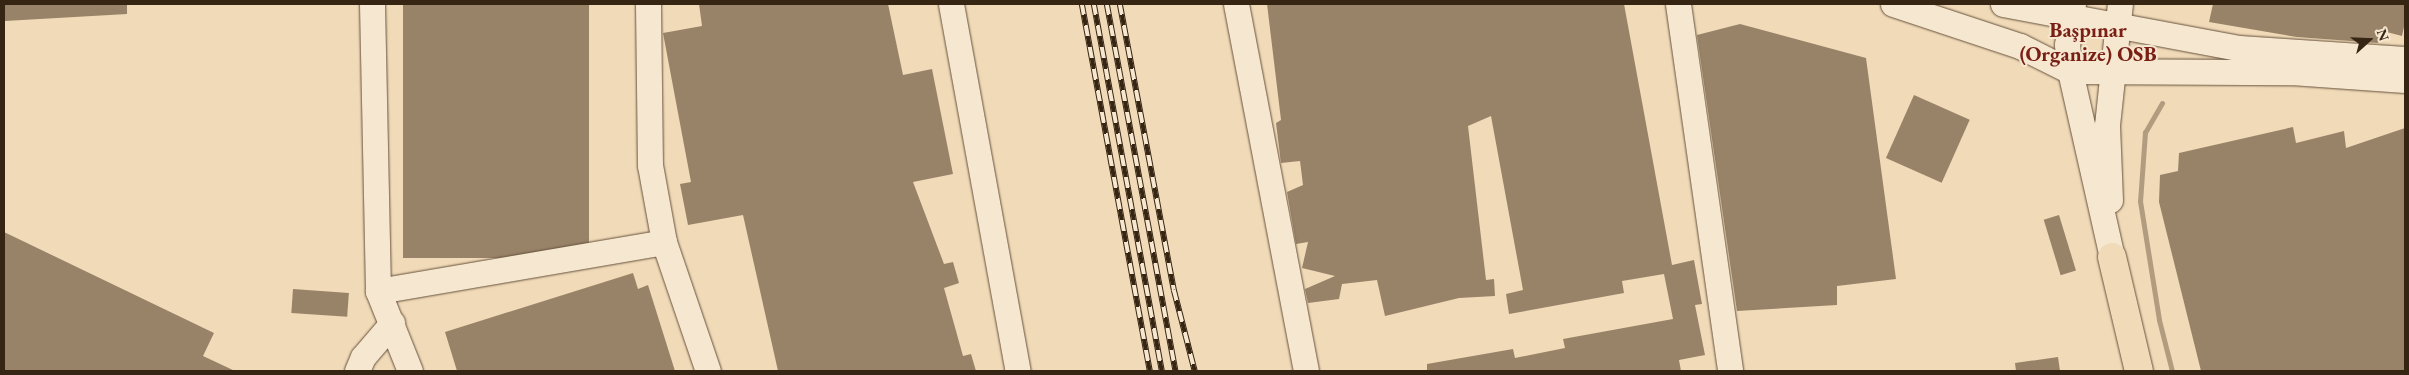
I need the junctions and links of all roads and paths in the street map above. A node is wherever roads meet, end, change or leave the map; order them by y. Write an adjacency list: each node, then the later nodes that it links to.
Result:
1 (372, 4): 16 (street)
2 (648, 4): 14 (street)
3 (951, 4): 21 (street)
4 (1236, 4): 22 (street)
5 (1678, 4): 23 (street)
6 (1894, 4): 12 (street)
7 (2003, 4): 8 (street)
8 (2071, 11): 9 (street); 12 (street)
9 (2119, 15): 10 (street); 11 (street)
10 (2405, 59)
11 (2112, 69): 12 (street); 13 (street); 15 (street)
12 (2070, 71): 15 (street)
13 (2405, 80)
14 (664, 242): 16 (street); 20 (street)
15 (2112, 257): 24 (main road)
16 (378, 291): 17 (street)
17 (392, 323): 18 (street); 19 (street)
18 (357, 371)
19 (410, 371)
20 (708, 371)
21 (1018, 371)
22 (1306, 371)
23 (1730, 371)
24 (2139, 371)

